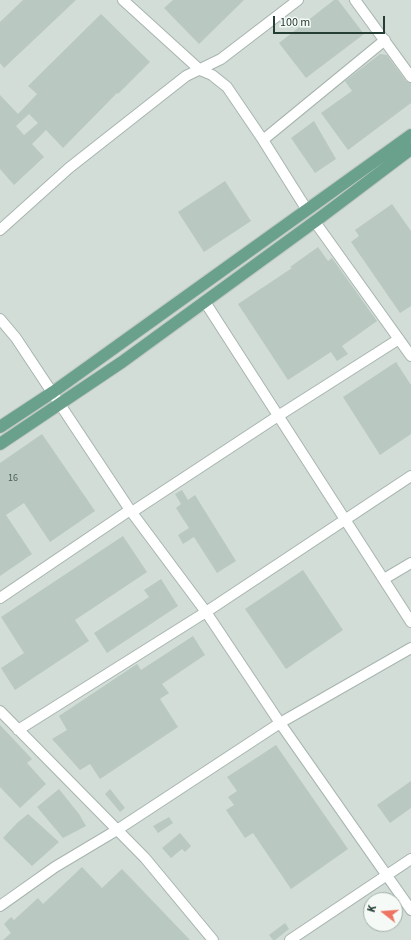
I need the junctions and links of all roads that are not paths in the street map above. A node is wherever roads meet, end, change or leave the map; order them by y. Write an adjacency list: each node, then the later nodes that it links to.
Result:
1 (123, 0): 5 (street)
2 (298, 0): 5 (street)
3 (356, 0): 4 (street)
4 (385, 40): 6 (street); 8 (street)
5 (200, 70): 8 (street); 12 (street)
6 (411, 77)
7 (411, 135): 10 (main road)
8 (263, 140): 10 (street)
9 (411, 149): 11 (main road)
10 (307, 210): 17 (main road)
11 (315, 222): 13 (main road); 15 (street)
12 (0, 230)
13 (205, 302): 18 (main road); 19 (street)
14 (0, 320): 17 (street)
15 (399, 339): 16 (street); 19 (street)
16 (411, 356)
17 (53, 392): 18 (street); 20 (main road)
18 (61, 403): 21 (main road); 23 (street)
19 (278, 416): 23 (street); 24 (street)
20 (0, 426)
21 (0, 444)
22 (411, 476): 24 (street)
23 (131, 511): 27 (street); 28 (street)
24 (345, 520): 26 (street); 28 (street)
25 (411, 563): 26 (street)
26 (384, 580): 29 (street)
27 (0, 598)
28 (206, 612): 32 (street); 33 (street)
29 (411, 622)
30 (411, 648): 32 (street)
31 (0, 711): 33 (street)
32 (280, 723): 34 (street); 36 (street)
33 (18, 730): 34 (street)
34 (117, 830): 37 (street); 39 (street)
35 (411, 859): 36 (street)
36 (387, 874): 38 (street); 40 (street)
37 (0, 906)
38 (411, 910)
39 (214, 940)
40 (290, 940)

